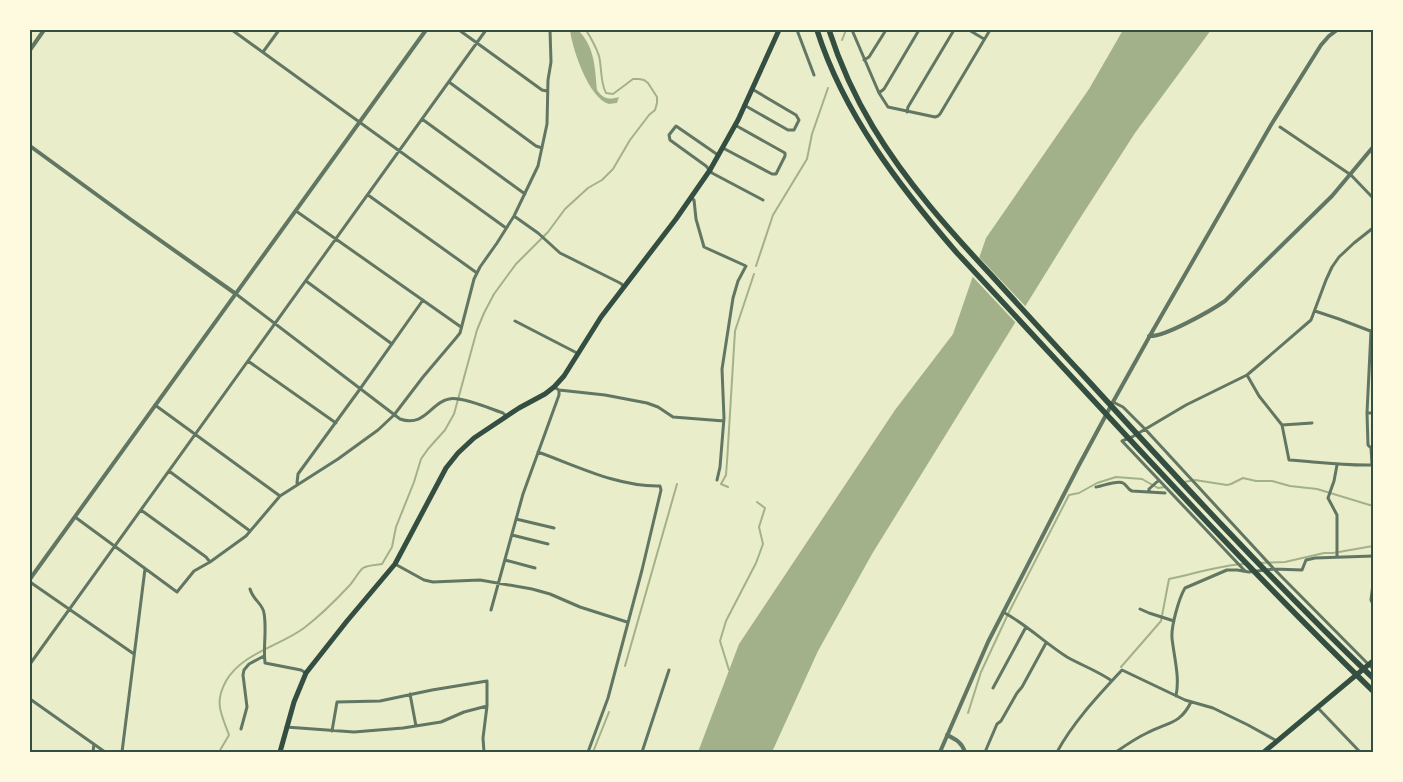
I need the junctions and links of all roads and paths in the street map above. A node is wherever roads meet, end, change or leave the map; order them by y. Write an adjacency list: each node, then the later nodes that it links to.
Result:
1 (44, 30): 21 (street)
2 (232, 30): 22 (street)
3 (279, 30): 22 (street)
4 (426, 30): 32 (street)
5 (459, 30): 20 (street)
6 (486, 30): 20 (street)
7 (550, 30): 27 (street)
8 (778, 30): 26 (main road)
9 (797, 30): 24 (street)
10 (817, 30): 132 (highway)
11 (829, 30): 129 (highway)
12 (852, 30): 23 (street)
13 (886, 30): 23 (street)
14 (919, 30): 28 (street)
15 (954, 30): 30 (street)
16 (969, 30): 19 (street)
17 (990, 30): 19 (street)
18 (1337, 30): 63 (street)
19 (984, 39): 30 (street)
20 (477, 43): 25 (street); 27 (street)
21 (30, 50)
22 (263, 52): 32 (street)
23 (864, 60): 28 (street)
24 (814, 76)
25 (449, 82): 31 (street); 37 (street)
26 (752, 89): 29 (main road); 29 (street)
27 (548, 91): 37 (street)
28 (879, 93): 30 (street)
29 (744, 105): 33 (main road)
30 (907, 112)
31 (422, 119): 39 (street); 43 (street)
32 (360, 122): 39 (street); 48 (street)
33 (735, 125): 38 (main road); 38 (street)
34 (1280, 127): 42 (street)
35 (30, 146): 56 (street)
36 (1373, 147): 42 (street)
37 (542, 148): 43 (street)
38 (723, 148): 40 (main road)
39 (399, 151): 44 (street); 50 (street)
40 (719, 156): 41 (main road); 41 (street)
41 (710, 170): 45 (main road); 47 (street)
42 (1351, 175): 46 (street); 63 (street)
43 (525, 194): 49 (street)
44 (368, 195): 52 (street); 53 (street)
45 (691, 198): 55 (main road); 76 (street)
46 (1373, 198)
47 (763, 200)
48 (296, 211): 52 (street); 56 (street)
49 (514, 216): 50 (street); 55 (street)
50 (506, 228): 53 (street)
51 (1373, 228): 58 (street)
52 (336, 239): 54 (street); 57 (street)
53 (477, 273): 61 (street)
54 (306, 281): 60 (street); 64 (street)
55 (624, 286): 65 (main road)
56 (236, 294): 60 (street); 71 (street)
57 (423, 300): 61 (street); 64 (street)
58 (1315, 311): 62 (street); 67 (street)
59 (515, 321): 65 (street)
60 (275, 324): 66 (street); 68 (street)
61 (461, 327): 74 (street)
62 (1372, 332): 72 (street)
63 (1149, 336): 70 (street)
64 (392, 344): 68 (street)
65 (577, 353): 69 (main road)
66 (248, 361): 77 (street); 81 (street)
67 (1247, 375): 79 (street); 80 (street)
68 (360, 389): 74 (street); 77 (street)
69 (556, 389): 75 (main road); 76 (street); 82 (street)
70 (1113, 402): 80 (street); 118 (street)
71 (155, 406): 81 (street); 94 (street)
72 (1367, 413): 73 (street); 84 (street)
73 (1373, 413)
74 (394, 415): 75 (street); 88 (street)
75 (506, 416): 105 (main road)
76 (724, 421): 86 (street)
77 (336, 423): 88 (street)
78 (1312, 423): 79 (street)
79 (1282, 425): 83 (street)
80 (1146, 429): 87 (street); 108 (street)
81 (196, 434): 85 (street); 92 (street)
82 (538, 452): 95 (street); 120 (street)
83 (1337, 465): 84 (street); 102 (street)
84 (1372, 465)
85 (169, 472): 93 (street); 97 (street)
86 (717, 480)
87 (1159, 480): 90 (street); 109 (street)
88 (298, 483): 92 (street)
89 (1096, 487): 90 (street)
90 (1149, 492): 91 (street)
91 (1165, 493)
92 (280, 496): 97 (street)
93 (141, 510): 100 (street); 104 (street)
94 (75, 517): 100 (street); 110 (street)
95 (516, 519): 96 (street); 98 (street)
96 (554, 528)
97 (250, 531): 104 (street)
98 (512, 535): 99 (street); 103 (street)
99 (548, 544)
100 (115, 546): 106 (street); 116 (street)
101 (1373, 556): 102 (street)
102 (1337, 557): 108 (street)
103 (505, 560): 107 (street); 111 (street)
104 (210, 562): 106 (street)
105 (395, 564): 111 (street); 128 (main road)
106 (145, 568): 123 (street)
107 (535, 568)
108 (1274, 569): 109 (street); 126 (street)
109 (1245, 572): 119 (street)
110 (30, 581): 116 (street)
111 (499, 583): 117 (street); 120 (street)
112 (1373, 584): 114 (street)
113 (250, 589): 124 (street)
114 (1373, 604)
115 (1140, 609): 119 (street)
116 (69, 610): 123 (street); 125 (street)
117 (491, 610)
118 (1003, 612): 121 (street); 143 (street)
119 (1174, 621): 134 (street)
120 (627, 622): 151 (street)
121 (1026, 627): 122 (street); 131 (street)
122 (1046, 643): 130 (street); 155 (street)
123 (134, 654): 148 (street)
124 (264, 656): 128 (street); 141 (street)
125 (30, 664)
126 (1372, 665): 138 (main road)
127 (669, 670): 152 (street)
128 (306, 673): 140 (main road)
129 (1373, 678)
130 (1112, 681): 134 (street); 156 (street)
131 (993, 688)
132 (1373, 691)
133 (410, 694): 137 (street); 139 (street); 142 (street)
134 (1176, 696): 136 (street)
135 (30, 699): 145 (street)
136 (1191, 702): 144 (street); 157 (street)
137 (487, 706): 139 (street); 150 (street)
138 (1318, 708): 144 (main road); 159 (street)
139 (416, 726): 142 (street)
140 (286, 727): 142 (street); 149 (main road)
141 (241, 729)
142 (332, 731)
143 (947, 735): 153 (street); 154 (street)
144 (1277, 741): 158 (main road)
145 (94, 744): 146 (street); 147 (street)
146 (93, 752)
147 (105, 752)
148 (122, 752)
149 (280, 752)
150 (484, 752)
151 (588, 752)
152 (642, 752)
153 (940, 752)
154 (965, 752)
155 (985, 752)
156 (1057, 752)
157 (1116, 752)
158 (1264, 752)
159 (1360, 752)

